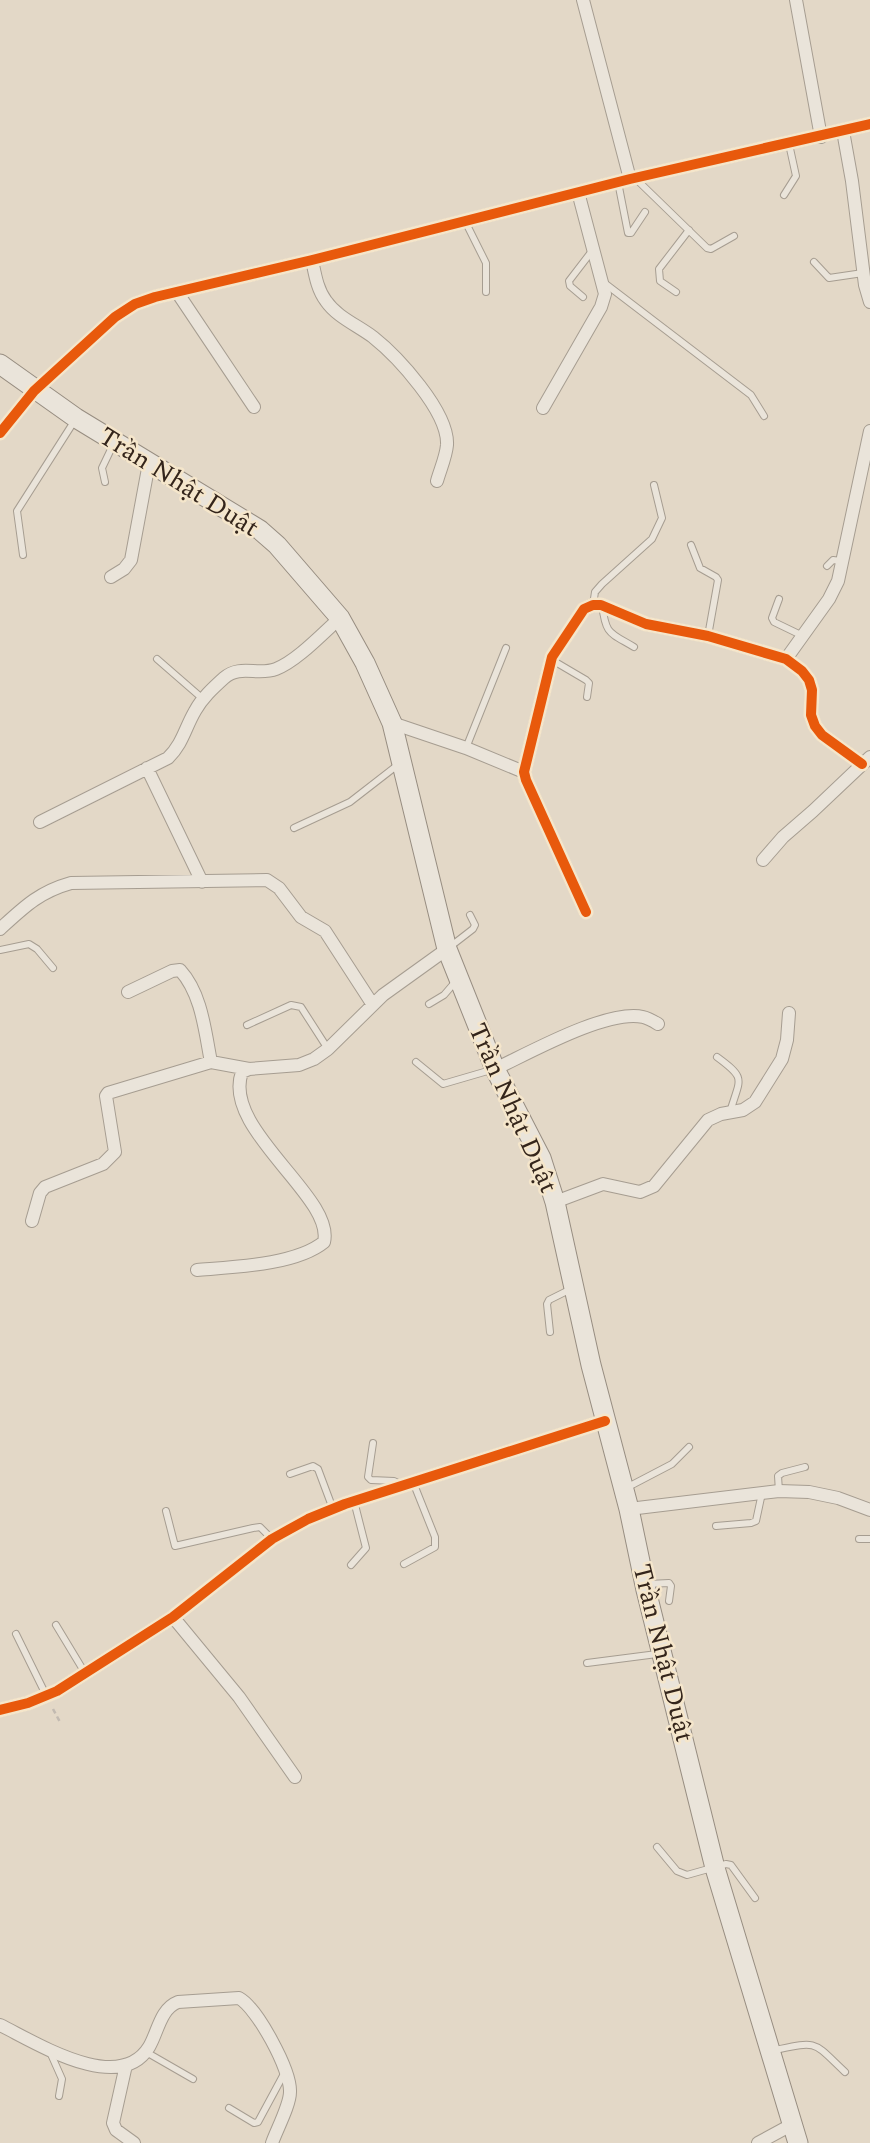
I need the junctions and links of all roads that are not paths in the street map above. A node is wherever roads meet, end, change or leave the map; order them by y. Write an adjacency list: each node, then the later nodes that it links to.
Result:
1 (583, 0): 7 (street)
2 (796, 0): 5 (street)
3 (870, 124): 4 (street)
4 (843, 131): 5 (street); 17 (street)
5 (821, 137): 6 (street)
6 (789, 144): 7 (street); 9 (lane)
7 (628, 180): 8 (street); 10 (lane); 12 (lane)
8 (578, 192): 11 (street); 14 (street)
9 (784, 195)
10 (645, 212)
11 (465, 221): 15 (street); 20 (lane)
12 (689, 230): 13 (lane); 21 (lane)
13 (734, 236)
14 (594, 248): 18 (street); 22 (lane)
15 (312, 260): 19 (street); 34 (street)
16 (814, 262): 17 (lane)
17 (863, 273): 23 (street)
18 (603, 282): 27 (street); 28 (lane)
19 (177, 292): 25 (street); 26 (street)
20 (486, 292)
21 (676, 292)
22 (583, 297)
23 (870, 302)
24 (0, 365): 25 (main road, Trần Nhật Duật)
25 (34, 391): 29 (main road, Trần Nhật Duật); 31 (street)
26 (254, 407)
27 (543, 408)
28 (764, 416)
29 (76, 418): 32 (main road, Trần Nhật Duật); 38 (lane)
30 (870, 431): 39 (street)
31 (0, 433)
32 (115, 441): 33 (main road, Trần Nhật Duật); 35 (lane)
33 (149, 463): 41 (street); 44 (main road, Trần Nhật Duật)
34 (436, 481)
35 (106, 482)
36 (654, 485): 43 (lane)
37 (691, 545): 45 (lane)
38 (23, 555)
39 (843, 562): 40 (lane); 46 (street)
40 (827, 566)
41 (111, 577)
42 (779, 599): 46 (lane)
43 (597, 605): 45 (street); 47 (lane); 50 (street)
44 (340, 618): 53 (street); 54 (main road, Trần Nhật Duật)
45 (708, 636): 51 (street)
46 (803, 636): 51 (street)
47 (634, 647)
48 (506, 648): 55 (lane)
49 (157, 659): 53 (lane)
50 (551, 659): 52 (lane); 59 (street)
51 (786, 659): 56 (street)
52 (587, 697)
53 (204, 699): 58 (street)
54 (391, 723): 55 (street); 57 (main road, Trần Nhật Duật)
55 (466, 748): 59 (street)
56 (866, 761): 62 (street)
57 (401, 763): 61 (lane); 67 (main road, Trần Nhật Duật)
58 (147, 768): 60 (street); 63 (street)
59 (524, 772): 64 (street)
60 (40, 822)
61 (294, 828)
62 (763, 860)
63 (202, 881): 66 (street); 73 (street)
64 (586, 912)
65 (470, 915): 67 (lane)
66 (0, 929)
67 (447, 949): 70 (main road, Trần Nhật Duật); 73 (street)
68 (0, 950): 69 (lane)
69 (52, 968)
70 (458, 980): 72 (lane); 82 (main road, Trần Nhật Duật)
71 (128, 992): 79 (street)
72 (429, 1004)
73 (373, 1005): 77 (street)
74 (789, 1013): 83 (street)
75 (658, 1024): 82 (street)
76 (247, 1025): 77 (lane)
77 (328, 1049): 81 (street)
78 (717, 1057): 83 (lane)
79 (211, 1062): 81 (street); 85 (street)
80 (416, 1062): 82 (lane)
81 (249, 1069): 86 (street)
82 (495, 1069): 84 (main road, Trần Nhật Duật)
83 (730, 1112): 84 (street)
84 (555, 1202): 87 (main road, Trần Nhật Duật)
85 (32, 1221)
86 (197, 1270)
87 (574, 1288): 88 (lane); 89 (main road, Trần Nhật Duật)
88 (550, 1332)
89 (605, 1421): 94 (street); 95 (main road, Trần Nhật Duật)
90 (373, 1443): 94 (lane)
91 (689, 1447): 95 (lane)
92 (805, 1467): 96 (lane)
93 (290, 1474): 99 (lane)
94 (408, 1484): 98 (street); 107 (lane)
95 (623, 1490): 100 (main road, Trần Nhật Duật)
96 (779, 1491): 97 (street); 101 (street)
97 (762, 1493): 100 (street); 103 (lane)
98 (354, 1501): 99 (street); 108 (lane)
99 (333, 1509): 104 (street)
100 (629, 1509): 109 (main road, Trần Nhật Duật)
101 (870, 1510)
102 (166, 1511): 104 (lane)
103 (716, 1526)
104 (272, 1539): 111 (street)
105 (859, 1539): 106 (lane)
106 (870, 1539)
107 (404, 1564)
108 (351, 1565)
109 (645, 1584): 110 (lane); 114 (main road, Trần Nhật Duật)
110 (669, 1601)
111 (173, 1617): 116 (street); 119 (street)
112 (56, 1625): 116 (lane)
113 (16, 1634): 117 (lane)
114 (663, 1653): 115 (lane); 121 (main road, Trần Nhật Duật)
115 (587, 1663)
116 (85, 1673): 117 (street)
117 (47, 1697): 118 (street)
118 (0, 1710)
119 (295, 1777)
120 (657, 1847): 121 (lane)
121 (715, 1868): 122 (lane); 125 (main road, Trần Nhật Duật)
122 (755, 1898)
123 (0, 2025): 124 (street)
124 (48, 2049): 127 (street); 131 (lane)
125 (771, 2051): 129 (lane); 133 (main road, Trần Nhật Duật)
126 (145, 2052): 127 (street); 128 (street); 130 (lane)
127 (126, 2065): 134 (street)
128 (286, 2070): 132 (lane); 135 (street)
129 (845, 2072)
130 (192, 2079)
131 (59, 2096)
132 (229, 2108)
133 (795, 2134): 136 (street)
134 (134, 2143)
135 (272, 2143)
136 (758, 2143)

